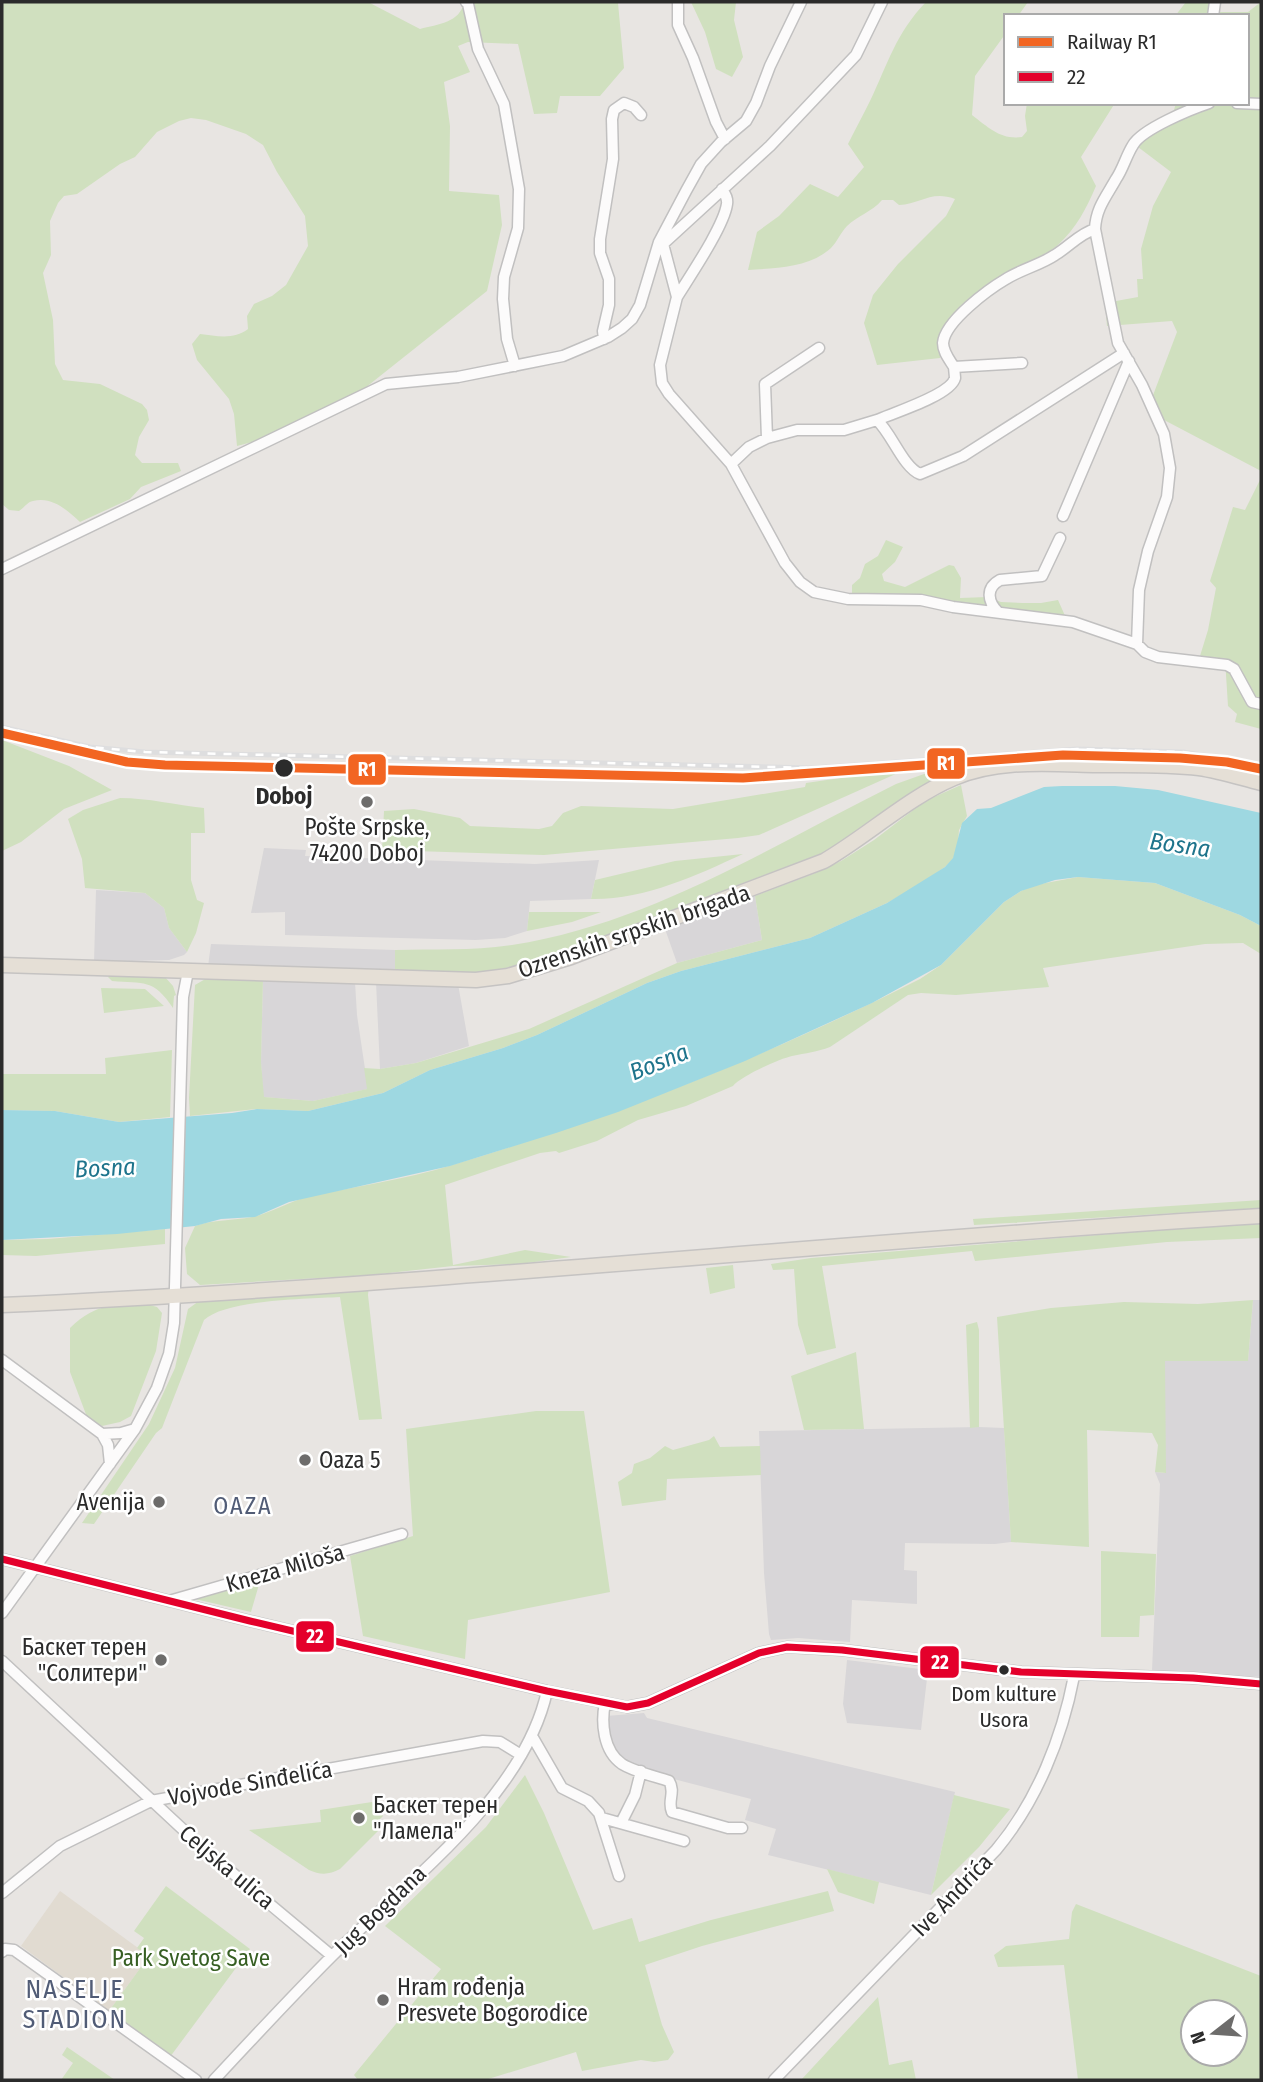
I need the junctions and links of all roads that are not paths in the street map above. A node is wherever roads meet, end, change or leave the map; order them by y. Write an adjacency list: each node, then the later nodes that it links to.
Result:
1 (466, 2): 17 (street)
2 (678, 2): 8 (street)
3 (802, 2): 8 (street)
4 (882, 2): 9 (street)
5 (1199, 105): 6 (street)
6 (1178, 109): 10 (street)
7 (641, 115): 13 (street)
8 (725, 139): 11 (street)
9 (722, 189): 11 (street); 12 (street)
10 (1095, 229): 15 (street); 18 (street)
11 (661, 243): 12 (street); 13 (street)
12 (677, 297): 21 (street)
13 (604, 339): 17 (street)
14 (819, 348): 20 (street)
15 (1126, 357): 19 (street); 22 (street); 26 (street)
16 (1022, 363): 18 (street)
17 (515, 366): 24 (street)
18 (954, 366): 19 (street)
19 (877, 420): 20 (street)
20 (767, 438): 21 (street)
21 (731, 464): 25 (street)
22 (1063, 516)
23 (1060, 538): 25 (street)
24 (2, 569)
25 (998, 612): 26 (street)
26 (1137, 644): 27 (street)
27 (1261, 704)
28 (1261, 783): 30 (main road, Ozrenskih srpskih brigada)
29 (2, 965): 30 (main road, Ozrenskih srpskih brigada)
30 (188, 971): 32 (street)
31 (1261, 1216): 32 (main road)
32 (175, 1295): 33 (main road); 35 (street)
33 (2, 1305)
34 (2, 1360): 36 (street)
35 (135, 1429): 36 (street); 37 (street)
36 (102, 1434): 37 (street)
37 (110, 1464): 40 (street)
38 (402, 1534): 41 (street, Kneza Miloša)
39 (2, 1559): 40 (street)
40 (34, 1568): 41 (street); 42 (street)
41 (168, 1602): 46 (street)
42 (2, 1612)
43 (2, 1661): 51 (street, Celjska ulica)
44 (1074, 1675): 45 (street); 47 (street); 62 (street, Ive Andrića)
45 (1261, 1684)
46 (547, 1691): 47 (street); 48 (street, Jug Bogdana)
47 (605, 1703): 50 (street)
48 (532, 1735): 49 (street, Jug Bogdana); 52 (street)
49 (521, 1755): 51 (street, Vojvode Sinđelića); 59 (street, Jug Bogdana)
50 (641, 1771): 53 (street); 54 (street)
51 (151, 1801): 57 (street, Vojvode Sinđelića); 59 (street, Celjska ulica)
52 (602, 1818): 53 (street); 56 (street)
53 (621, 1823): 55 (street)
54 (742, 1828)
55 (684, 1841)
56 (619, 1876)
57 (2, 1894)
58 (2, 1952): 60 (street)
59 (332, 1956): 61 (street, Jug Bogdana)
60 (196, 2080)
61 (214, 2080)
62 (774, 2080)

